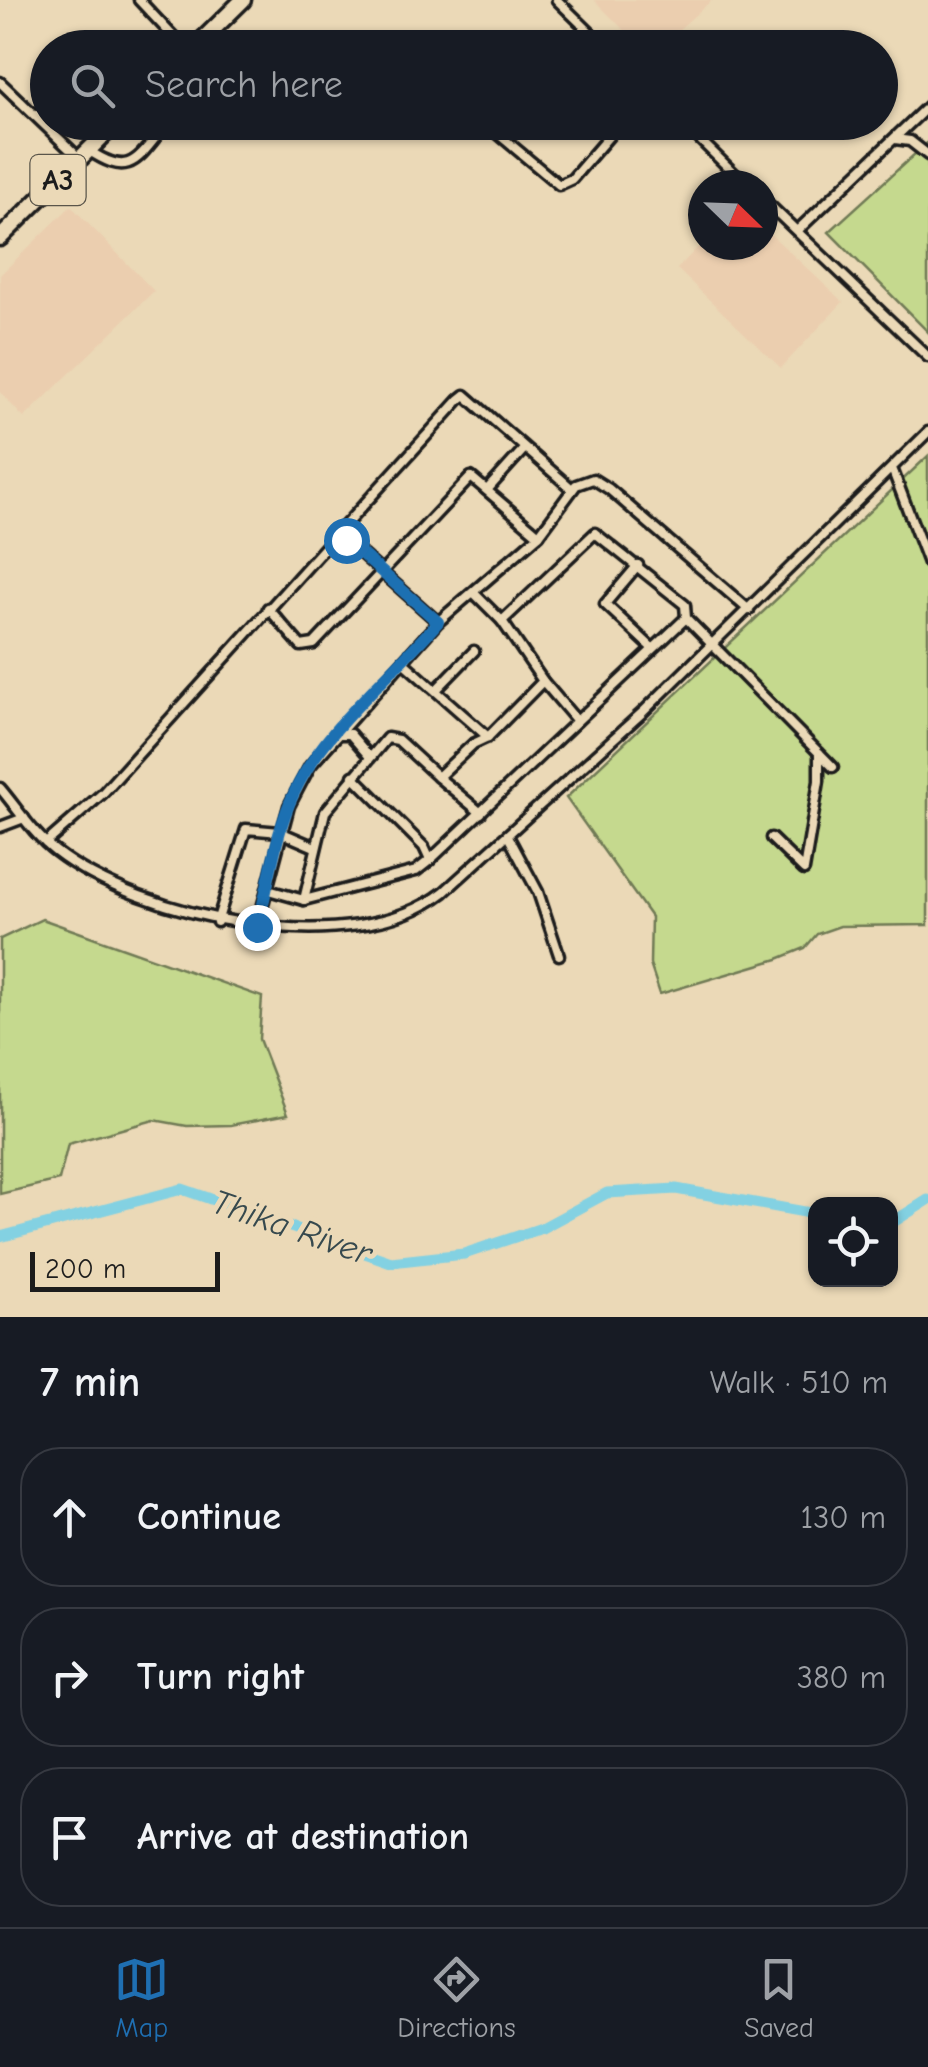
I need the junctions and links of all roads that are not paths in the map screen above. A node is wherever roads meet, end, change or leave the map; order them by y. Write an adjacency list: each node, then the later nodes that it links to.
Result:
1 (139, 0): 4 (street)
2 (243, 0): 5 (highway)
3 (557, 0): 6 (street)
4 (167, 30)
5 (212, 30)
6 (588, 30)
7 (0, 82): 9 (street)
8 (928, 106): 10 (street)
9 (30, 110)
10 (898, 135)
11 (898, 139): 20 (street)
12 (66, 140): 19 (street)
13 (98, 140): 19 (highway, A3)
14 (152, 140): 19 (street)
15 (505, 140): 16 (street)
16 (606, 140)
17 (700, 140): 21 (street)
18 (893, 140): 23 (street)
19 (84, 154): 24 (highway, A3)
20 (928, 154)
21 (731, 170)
22 (778, 213): 23 (street)
23 (798, 230): 25 (street)
24 (0, 238)
25 (928, 356)
26 (928, 432): 28 (street)
27 (524, 449): 29 (street); 30 (street); 31 (street)
28 (894, 471): 33 (street); 38 (street)
29 (572, 489): 32 (street); 38 (street)
30 (487, 490): 32 (street); 35 (street)
31 (338, 534): 35 (street); 37 (street)
32 (539, 536): 36 (street)
33 (928, 563)
34 (638, 565): 39 (street); 40 (street); 43 (street)
35 (383, 570): 37 (street); 41 (street)
36 (474, 592): 40 (street); 41 (street)
37 (268, 608): 63 (street)
38 (749, 610): 42 (street)
39 (686, 618): 42 (street); 43 (street)
40 (502, 621): 46 (street)
41 (438, 622): 45 (street)
42 (715, 643): 51 (street); 61 (street)
43 (652, 648): 48 (street)
44 (474, 651): 47 (street)
45 (403, 662): 47 (street); 49 (street)
46 (542, 682): 48 (street); 50 (street)
47 (436, 690): 50 (street)
48 (577, 721): 57 (street)
49 (333, 736): 52 (street); 60 (street)
50 (488, 738): 55 (street)
51 (818, 754): 53 (street); 62 (street)
52 (370, 756): 54 (street); 55 (street)
53 (833, 768)
54 (353, 776): 64 (street); 65 (street)
55 (438, 776): 57 (street)
56 (0, 788): 58 (street)
57 (480, 814): 65 (street)
58 (24, 818): 59 (street); 63 (street)
59 (0, 826)
60 (280, 832): 64 (street); 66 (street); 68 (street)
61 (508, 836): 69 (street); 70 (street)
62 (772, 838)
63 (46, 843): 68 (street)
64 (314, 847): 67 (street)
65 (430, 860): 67 (street)
66 (268, 890): 67 (street); 69 (street)
67 (304, 900)
68 (217, 922): 69 (street)
69 (257, 927)
70 (558, 955)

